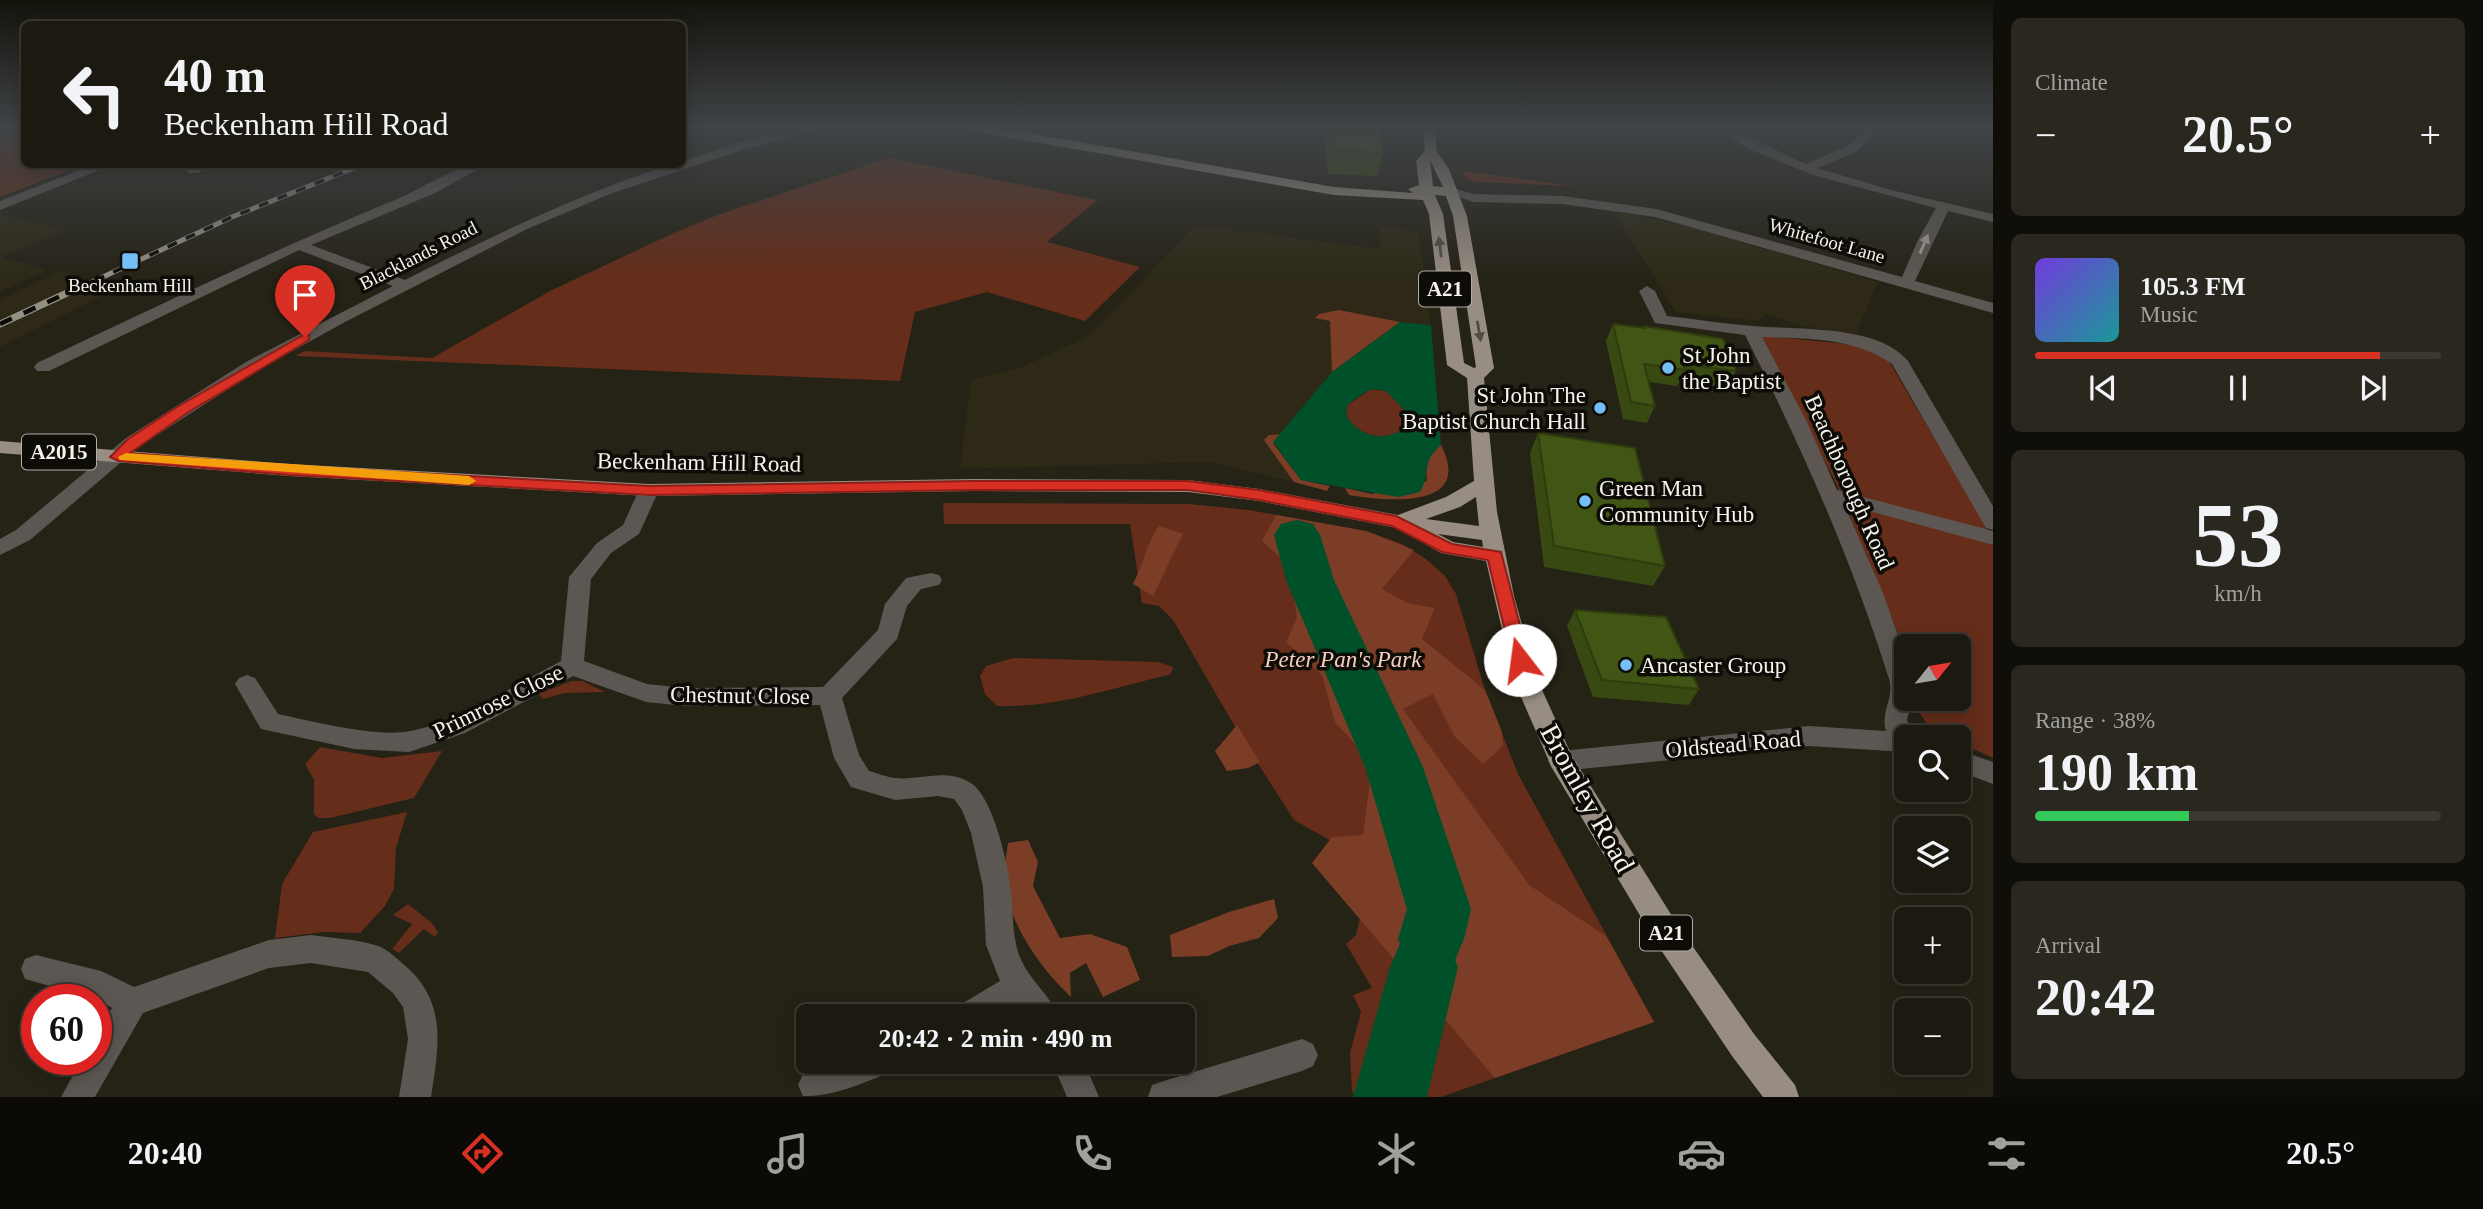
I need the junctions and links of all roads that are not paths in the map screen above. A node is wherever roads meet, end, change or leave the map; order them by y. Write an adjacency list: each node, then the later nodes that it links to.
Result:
1 (72, 178): 10 (street)
2 (454, 178): 13 (street)
3 (645, 178): 15 (street, Blacklands Road)
4 (1280, 178): 8 (main road)
5 (1425, 178): 8 (main road, Bromley Road / A21)
6 (1447, 178): 9 (main road, Bromley Road / A21)
7 (1838, 178): 11 (street)
8 (1427, 192): 9 (main road); 21 (main road, Bromley Road / A21, one-way to 8)
9 (1452, 192): 14 (street, Whitefoot Lane); 21 (main road, Bromley Road / A21, one-way to 21)
10 (0, 206)
11 (1944, 206): 12 (street); 14 (street, one-way to 11)
12 (1993, 218)
13 (298, 245): 15 (street); 20 (street)
14 (1909, 279): 17 (street, Whitefoot Lane); 18 (street, Whitefoot Lane)
15 (405, 285): 23 (street, Blacklands Road)
16 (1647, 291): 19 (street)
17 (1993, 298)
18 (1993, 308)
19 (1751, 331): 26 (street, Beachborough Road); 28 (street)
20 (43, 367)
21 (1475, 376): 24 (main road, Bromley Road / A21)
22 (0, 447): 23 (main road, Beckenham Hill Road / A2015)
23 (118, 457): 25 (main road, Beckenham Hill Road / A2015); 30 (street, Blacklands Road)
24 (1484, 484): 27 (main road); 31 (main road, Bromley Road / A21)
25 (649, 490): 27 (main road, Beckenham Hill Road / A2015); 33 (street, Primrose Close)
26 (1830, 494): 29 (street); 36 (street, Beachborough Road)
27 (1396, 521): 31 (main road, Beckenham Hill Road / A2015)
28 (1993, 523)
29 (1993, 538)
30 (13, 543)
31 (1494, 545): 38 (main road, Bromley Road / A21)
32 (931, 580): 35 (street, Chestnut Close)
33 (572, 666): 34 (street, Primrose Close); 35 (street, Chestnut Close)
34 (247, 684)
35 (829, 696): 42 (street, Chestnut Close)
36 (1897, 725)
37 (1894, 741): 38 (street, Oldstead Road)
38 (1561, 761): 54 (main road, Bromley Road / A21)
39 (1971, 765): 40 (street)
40 (1993, 773)
41 (36, 970): 43 (street)
42 (1018, 987): 44 (street); 45 (street, Chestnut Close)
43 (133, 1002): 50 (street); 51 (street)
44 (991, 1004)
45 (1033, 1004)
46 (1302, 1055): 53 (street)
47 (844, 1074): 49 (street)
48 (1073, 1074): 52 (street)
49 (814, 1085)
50 (77, 1097)
51 (415, 1097)
52 (1083, 1097)
53 (1164, 1097)
54 (1783, 1097)

